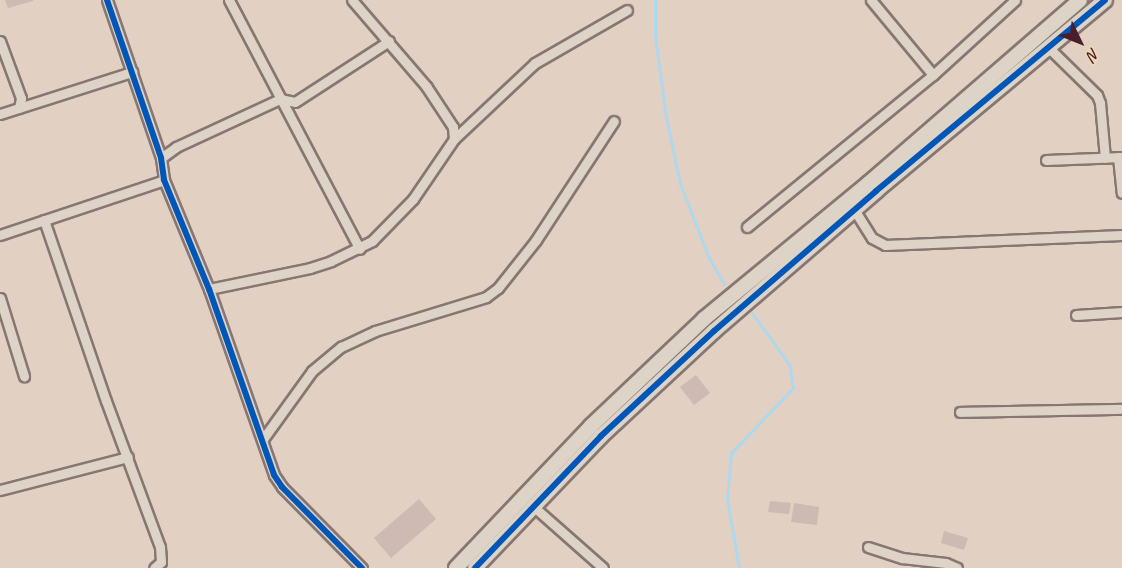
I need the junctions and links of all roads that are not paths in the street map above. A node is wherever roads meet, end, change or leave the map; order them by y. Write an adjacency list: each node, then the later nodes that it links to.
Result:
1 (107, 0): 12 (street)
2 (229, 0): 14 (street)
3 (352, 0): 10 (street)
4 (871, 0): 13 (street)
5 (1014, 0): 13 (street)
6 (1080, 0): 45 (street)
7 (1105, 0): 11 (street)
8 (627, 10): 18 (street)
9 (0, 41): 15 (street)
10 (389, 41): 14 (street); 18 (street)
11 (1050, 49): 21 (street); 25 (street)
12 (132, 72): 15 (street); 20 (street)
13 (933, 75): 27 (street)
14 (280, 99): 20 (street); 30 (street)
15 (20, 108): 16 (street)
16 (0, 114)
17 (614, 121): 38 (street)
18 (454, 139): 30 (street)
19 (1120, 157): 21 (street); 24 (street)
20 (161, 158): 23 (street)
21 (1105, 158): 22 (street)
22 (1046, 160)
23 (164, 180): 26 (street); 31 (street)
24 (1122, 194)
25 (855, 211): 29 (street); 41 (street)
26 (44, 220): 28 (street); 39 (street)
27 (747, 227)
28 (0, 235)
29 (1122, 235)
30 (360, 249): 31 (street)
31 (209, 289): 38 (street)
32 (0, 298): 35 (street)
33 (1122, 312): 34 (street)
34 (1076, 315)
35 (24, 376)
36 (1122, 409): 37 (street)
37 (960, 412)
38 (263, 439): 44 (street)
39 (128, 457): 40 (street); 43 (street)
40 (0, 490)
41 (534, 507): 46 (street); 47 (street)
42 (868, 547): 48 (street)
43 (154, 568)
44 (362, 568)
45 (456, 568)
46 (475, 568)
47 (603, 568)
48 (958, 568)

